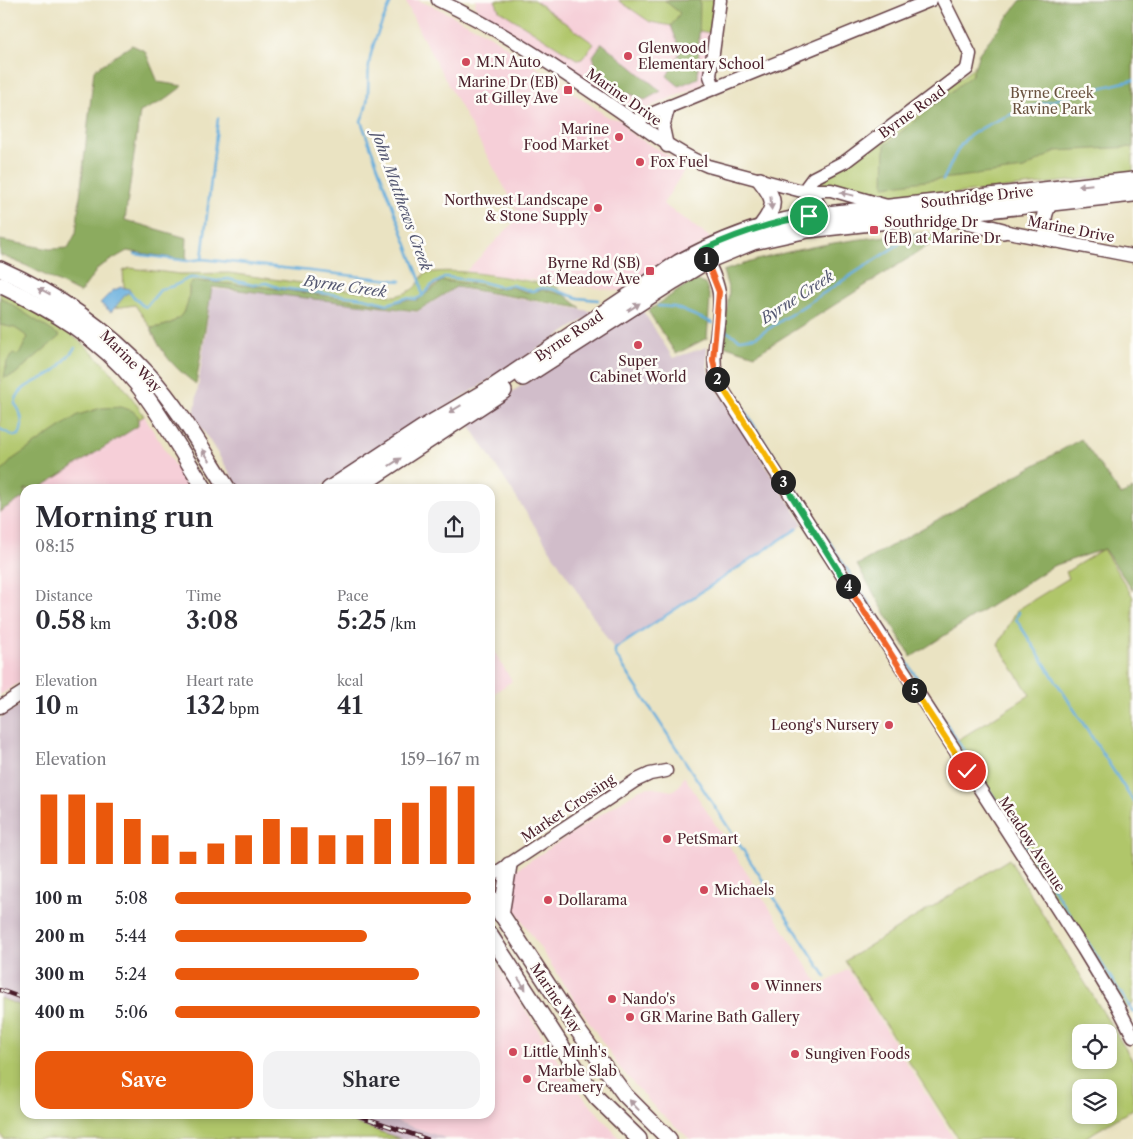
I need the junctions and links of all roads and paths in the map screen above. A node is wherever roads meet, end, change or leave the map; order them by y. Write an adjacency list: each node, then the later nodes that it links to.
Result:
1 (438, 0): 5 (street, Marine Drive)
2 (720, 0): 6 (street)
3 (931, 0): 6 (street)
4 (943, 0): 12 (street, Byrne Road)
5 (466, 6): 8 (street, Marine Drive)
6 (714, 87): 7 (street)
7 (668, 106): 8 (street); 9 (street)
8 (634, 121): 9 (street, Marine Drive)
9 (667, 146): 10 (street, Marine Drive)
10 (760, 180): 12 (street, Marine Drive); 18 (main road, one-way to 18)
11 (1133, 180): 15 (main road, Southridge Drive, one-way to 15)
12 (804, 190): 15 (street, Marine Drive, one-way to 12); 17 (street)
13 (1133, 194): 14 (main road, Southridge Drive)
14 (1050, 204): 16 (main road, Southridge Drive); 20 (main road)
15 (890, 207): 17 (main road, Southridge Drive)
16 (944, 215): 17 (main road, Southridge Drive); 19 (main road)
17 (823, 221): 18 (main road, Byrne Road); 21 (main road, Byrne Road)
18 (762, 225): 21 (main road, Byrne Road)
19 (1003, 231): 20 (street, Marine Drive)
20 (1055, 240): 22 (street, Marine Drive)
21 (705, 256): 27 (main road, Byrne Road, one-way to 27); 28 (main road, Byrne Road, one-way to 21); 37 (street, Meadow Avenue)
22 (1133, 256)
23 (0, 269): 26 (main road, Marine Way, one-way to 23)
24 (0, 285): 25 (main road, Marine Way)
25 (202, 484)
26 (225, 484)
27 (337, 484)
28 (363, 484)
29 (20, 694): 30 (street)
30 (0, 707)
31 (666, 771): 32 (street, Market Crossing)
32 (509, 865): 33 (street, Market Crossing); 35 (main road)
33 (495, 874)
34 (495, 905): 35 (main road, Marine Way)
35 (501, 915): 39 (main road, Marine Way, one-way to 35)
36 (495, 943): 38 (main road, Marine Way, one-way to 38)
37 (1133, 1036)
38 (639, 1139)
39 (669, 1139)

